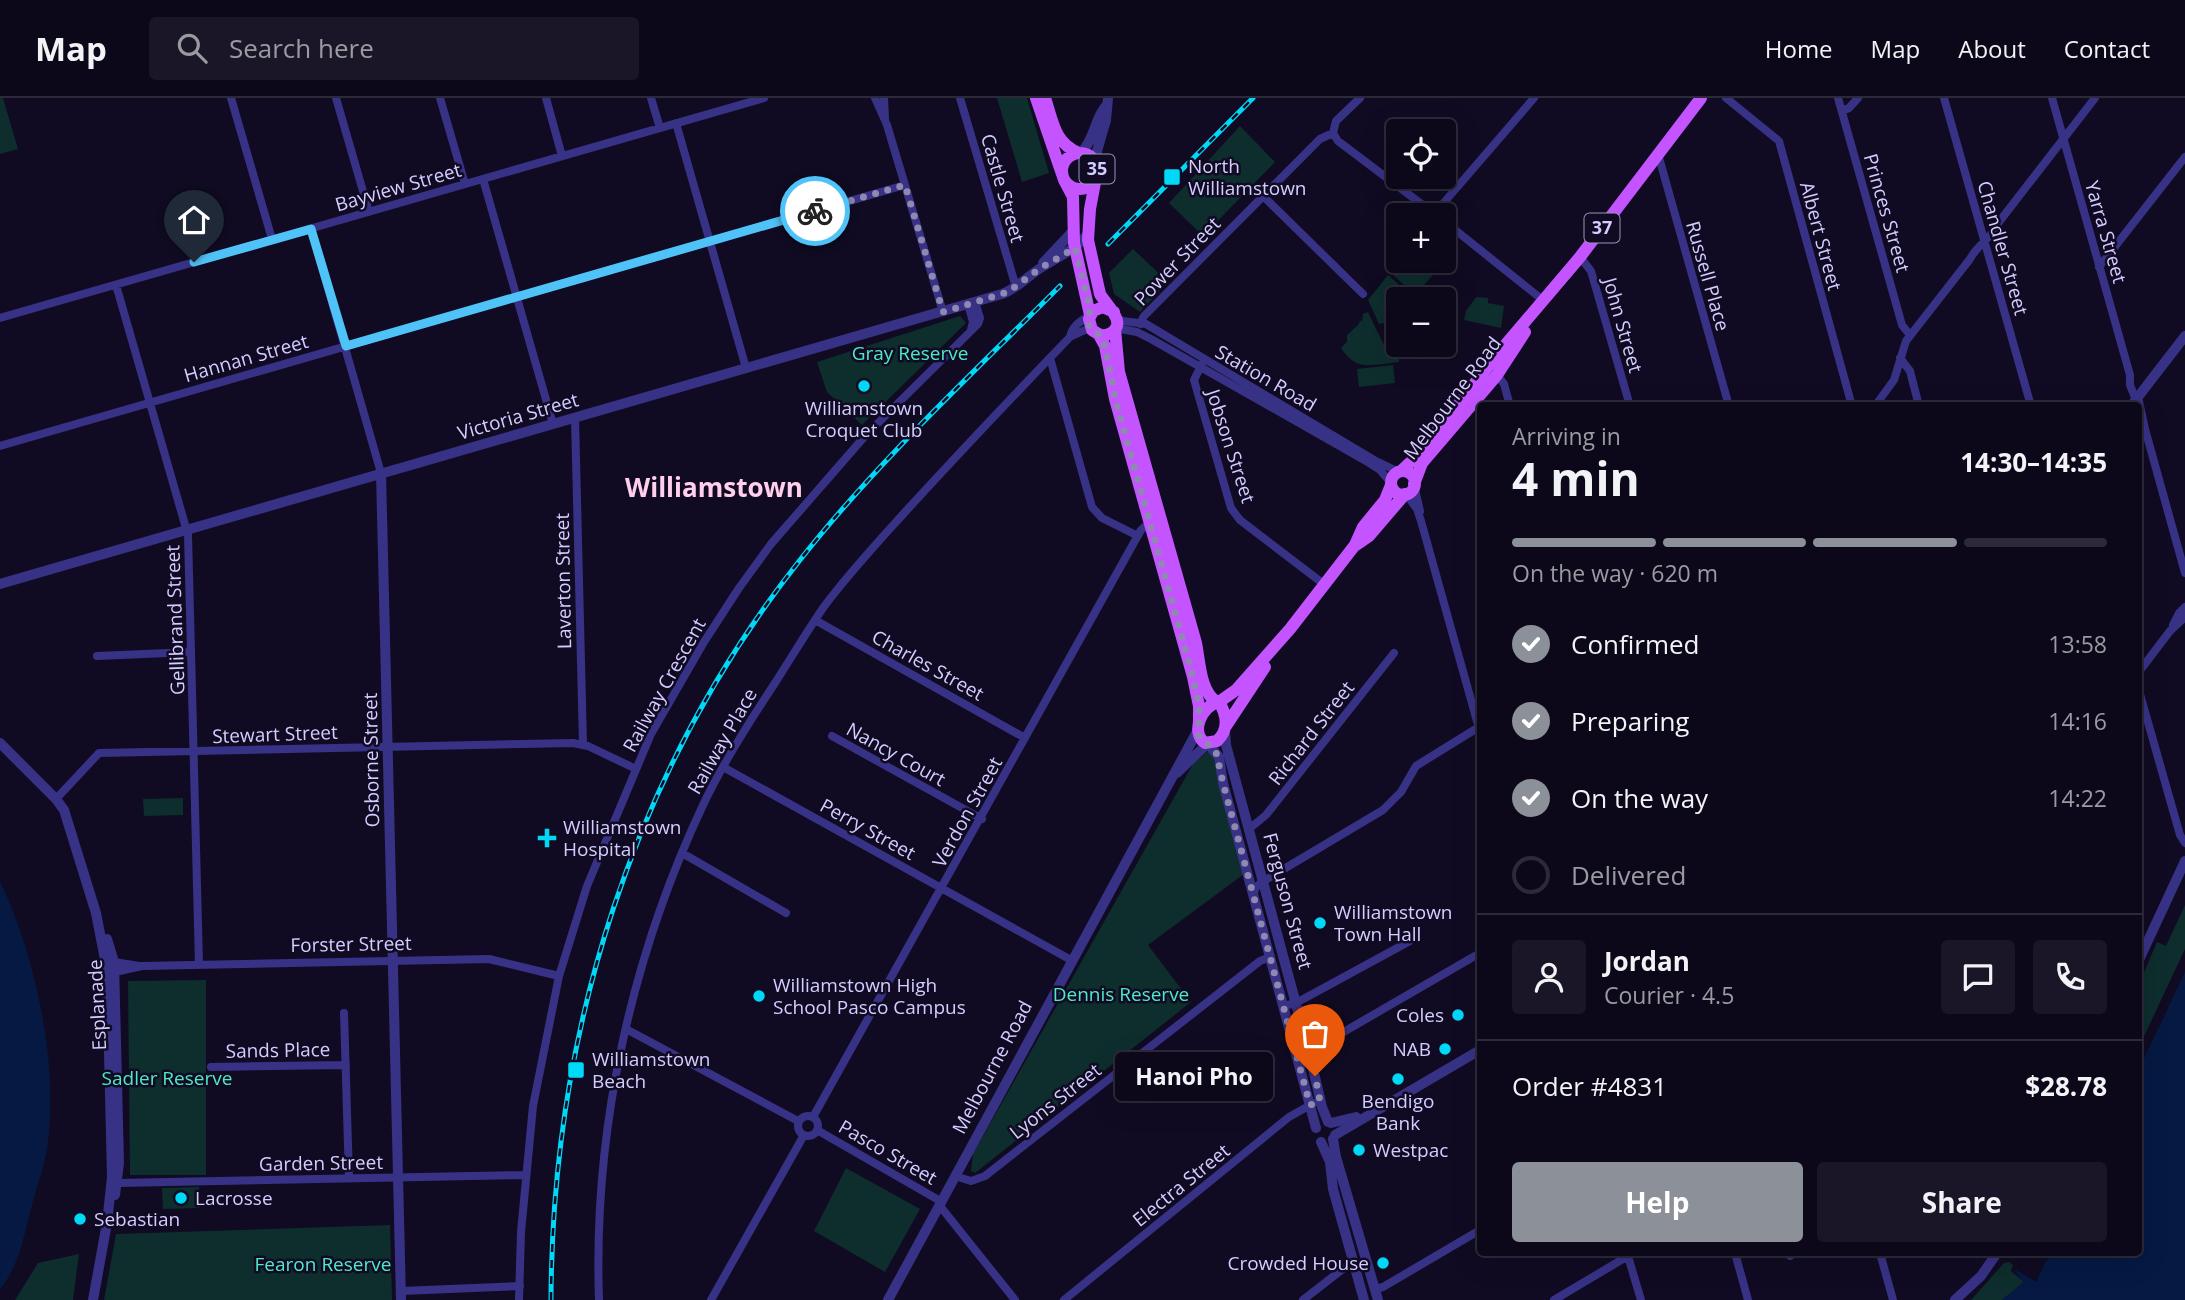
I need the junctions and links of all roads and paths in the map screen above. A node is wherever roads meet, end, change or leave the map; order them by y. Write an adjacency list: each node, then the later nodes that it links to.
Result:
1 (231, 98): 45 (street)
2 (336, 98): 40 (street)
3 (440, 98): 35 (street)
4 (545, 98): 30 (street)
5 (652, 98): 25 (street)
6 (764, 98): 24 (street, Bayview Street)
7 (875, 98): 23 (street)
8 (884, 98): 23 (street)
9 (960, 98): 53 (street, Castle Street)
10 (1036, 98): 34 (main road, 35)
11 (1045, 98): 28 (main road, 35)
12 (1360, 98): 26 (street, Power Street)
13 (1534, 98): 39 (street)
14 (1701, 98): 29 (main road, Melbourne Road / 37)
15 (1726, 98): 82 (street, Albert Street)
16 (1838, 98): 22 (street, Princes Street)
17 (1858, 98): 22 (street)
18 (1944, 98): 46 (street, Chandler Street)
19 (2052, 98): 27 (street, Yarra Street)
20 (2095, 98): 27 (street)
21 (1107, 102): 28 (street); 32 (street)
22 (1842, 111): 65 (street, Princes Street)
23 (885, 118): 36 (street)
24 (676, 124): 25 (street, Bayview Street); 47 (street)
25 (660, 128): 30 (street, Bayview Street)
26 (1333, 133): 37 (street, Power Street); 38 (street)
27 (2063, 139): 46 (street); 50 (street, Yarra Street)
28 (1080, 153): 32 (main road, 35); 34 (main road, 35)
29 (1658, 154): 49 (main road, Melbourne Road / 37); 81 (street, Russell Place)
30 (562, 156): 33 (street, Bayview Street)
31 (2185, 157): 50 (street)
32 (1097, 171): 34 (main road, 35); 44 (main road, 35)
33 (483, 179): 35 (street, Bayview Street); 55 (street)
34 (1064, 179): 42 (main road, 35)
35 (465, 184): 40 (street, Bayview Street)
36 (905, 185): 47 (street, Hannan Street); 58 (street)
37 (1263, 196): 54 (street); 62 (street, Power Street)
38 (1420, 203)
39 (1444, 203)
40 (369, 212): 41 (street, Bayview Street)
41 (311, 229): 45 (street, Bayview Street); 68 (street, Osborne Street)
42 (1073, 231): 48 (main road, 35); 51 (street, Victoria Street)
43 (1456, 231): 56 (street)
44 (1088, 234): 48 (street, Victoria Street); 61 (main road, 35)
45 (272, 239): 52 (street, Bayview Street)
46 (1984, 240): 65 (street); 85 (street, Chandler Street)
47 (709, 241): 55 (street, Hannan Street); 72 (street)
48 (1075, 248): 51 (street, Victoria Street); 59 (main road, 35)
49 (1580, 257): 56 (main road, Melbourne Road / 37); 80 (street, John Street)
50 (2099, 267): 74 (street, Yarra Street)
51 (1039, 269): 53 (street, Victoria Street)
52 (116, 285): 60 (street, Bayview Street); 86 (street, Gellibrand Street)
53 (1016, 287): 57 (street, Victoria Street)
54 (1363, 294)
55 (517, 297): 68 (street, Hannan Street); 90 (street)
56 (1544, 301): 73 (main road, Melbourne Road / 37)
57 (971, 303): 58 (street, Victoria Street); 128 (street, Railway Crescent)
58 (943, 312): 72 (street, Victoria Street)
59 (1090, 316): 61 (main road); 63 (main road, 35); 67 (street, Railway Place)
60 (0, 318)
61 (1115, 322): 62 (street, Station Road); 63 (main road); 64 (street, Station Road); 98 (main road, 35)
62 (1141, 322): 64 (street, Power Street); 71 (street, Station Road)
63 (1096, 332): 67 (street, Railway Place); 98 (main road, 35)
64 (1137, 332): 71 (street, Station Road)
65 (1910, 334): 70 (street)
66 (2185, 336): 77 (street)
67 (1070, 337): 69 (street, Railway Place)
68 (346, 346): 86 (street, Hannan Street); 95 (street, Osborne Street)
69 (1050, 358): 100 (street); 107 (street, Railway Place)
70 (1900, 358): 75 (street); 76 (street)
71 (1202, 364): 87 (street, Station Road); 104 (street, Jobson Street)
72 (746, 368): 88 (street, Victoria Street)
73 (1492, 372): 79 (street); 94 (main road, Melbourne Road / 37); 97 (main road, Melbourne Road / 37)
74 (2130, 376): 77 (street); 78 (street, Yarra Street)
75 (1895, 378): 76 (street); 83 (street)
76 (1912, 382): 84 (street)
77 (2145, 388): 78 (street)
78 (2135, 401)
79 (1509, 402)
80 (1629, 402)
81 (1728, 402)
82 (1851, 402)
83 (1878, 402)
84 (1918, 402)
85 (2030, 402)
86 (150, 403): 93 (street, Hannan Street); 99 (street, Gellibrand Street)
87 (1270, 404): 94 (street, Station Road); 96 (street, Station Road)
88 (575, 418): 90 (street, Victoria Street); 123 (street, Laverton Street)
89 (2142, 421): 92 (street, Yarra Street)
90 (553, 424): 95 (street, Victoria Street)
91 (2142, 424): 92 (street, Yarra Street)
92 (2145, 429): 102 (street, Yarra Street)
93 (0, 446)
94 (1400, 471): 96 (main road, 37); 97 (main road)
95 (381, 473): 99 (street, Victoria Street); 125 (street, Osborne Street)
96 (1391, 484): 97 (main road); 101 (main road, Melbourne Road / 37)
97 (1410, 489): 101 (main road, Melbourne Road / 37); 116 (street)
98 (1155, 522): 100 (street, Verdon Street); 115 (main road, 35); 117 (main road, 35)
99 (187, 530): 103 (street, Victoria Street); 110 (street, Gellibrand Street)
100 (1138, 536): 121 (street, Verdon Street)
101 (1355, 545): 104 (main road, Melbourne Road / 37)
102 (2185, 573)
103 (0, 584)
104 (1325, 585): 108 (main road, Melbourne Road / 37)
105 (2185, 607): 109 (street)
106 (2185, 617): 109 (street)
107 (815, 620): 121 (street, Charles Street); 127 (street, Railway Place)
108 (1290, 629): 115 (main road, Melbourne Road / 37); 118 (main road, Melbourne Road / 37)
109 (2170, 631): 113 (street)
110 (191, 652): 112 (street); 126 (street, Gellibrand Street)
111 (1394, 653): 132 (street, Richard Street)
112 (97, 656)
113 (2142, 668)
114 (2142, 701): 133 (street)
115 (1218, 702): 117 (main road, Melbourne Road); 118 (main road, 35)
116 (1477, 702)
117 (1199, 725): 124 (main road, 35); 129 (street, Melbourne Road)
118 (1225, 728): 124 (main road, Melbourne Road); 132 (street, Ferguson Street / 35)
119 (1477, 731): 136 (street)
120 (832, 736): 131 (street, Nancy Court)
121 (1026, 738): 131 (street, Verdon Street)
122 (0, 743): 130 (street, Esplanade)
123 (583, 744): 125 (street, Stewart Street); 128 (street, Stewart Street)
124 (1208, 744): 129 (street, Melbourne Road); 138 (street, Ferguson Street / 35)
125 (388, 747): 126 (street, Stewart Street); 145 (street, Osborne Street)
126 (194, 752): 130 (street, Stewart Street); 146 (street, Gellibrand Street)
127 (723, 767): 134 (street, Railway Place); 137 (street, Perry Street)
128 (636, 769): 148 (street, Railway Crescent)
129 (1171, 779): 144 (street, Melbourne Road)
130 (56, 799): 147 (street, Esplanade)
131 (982, 819): 137 (street, Verdon Street)
132 (1249, 829): 136 (street, Ferguson Street / 35)
133 (2185, 843)
134 (681, 853): 139 (street); 152 (street, Railway Place)
135 (2185, 861): 141 (street)
136 (1262, 882): 138 (street); 149 (street, Ferguson Street / 35)
137 (942, 888): 144 (street, Perry Street); 159 (street, Verdon Street)
138 (1254, 895): 143 (street, Ferguson Street / 35)
139 (786, 913)
140 (1410, 941): 149 (street)
141 (2142, 953)
142 (1477, 955): 153 (street)
143 (1270, 957): 150 (street, Ferguson Street / 35); 168 (street, Lyons Street)
144 (1071, 960): 168 (street, Melbourne Road)
145 (393, 961): 146 (street, Forster Street); 148 (street, Forster Street); 169 (street, Osborne Street)
146 (200, 964): 147 (street, Forster Street)
147 (113, 968): 171 (street, Esplanade)
148 (559, 976): 167 (street, Railway Crescent)
149 (1296, 1003): 150 (street); 153 (street, Ferguson Street / 35)
150 (1283, 1006): 157 (street, Ferguson Street / 35)
151 (344, 1013): 155 (street)
152 (626, 1029): 160 (street); 186 (street, Railway Place)
153 (1309, 1052): 157 (street, Ferguson Street / 35)
154 (1477, 1052): 158 (street)
155 (346, 1065): 156 (street, Sands Place); 170 (street)
156 (211, 1067)
157 (1315, 1103): 161 (street, Ferguson Street / 35); 162 (street, Ferguson Street / 35); 190 (street, Electra Street)
158 (1364, 1116): 161 (street); 165 (street)
159 (813, 1117): 160 (street); 163 (street)
160 (799, 1121): 164 (street)
161 (1329, 1123): 162 (street); 165 (street, 35)
162 (1316, 1128): 166 (street, 35)
163 (817, 1130): 164 (street); 172 (street, Pasco Street)
164 (804, 1135): 187 (street)
165 (1334, 1137): 166 (street); 179 (street)
166 (1321, 1142): 180 (street)
167 (526, 1175): 169 (street, Garden Street); 181 (street, Railway Crescent)
168 (955, 1176): 172 (street, Melbourne Road)
169 (398, 1177): 170 (street, Garden Street); 183 (street, Osborne Street)
170 (349, 1178): 171 (street, Garden Street)
171 (115, 1183): 184 (street, Esplanade)
172 (941, 1204): 188 (street, Melbourne Road); 189 (street, Pasco Street)
173 (1477, 1232): 182 (street)
174 (1626, 1256): 193 (street)
175 (1628, 1256): 194 (street)
176 (1736, 1256): 195 (street)
177 (1881, 1256): 196 (street)
178 (1995, 1256): 197 (street)
179 (1367, 1261): 180 (street); 182 (street)
180 (1354, 1264): 191 (street); 192 (street)
181 (520, 1286): 183 (street); 185 (street, Railway Crescent)
182 (1376, 1295)
183 (401, 1296)
184 (93, 1300)
185 (519, 1300)
186 (599, 1300)
187 (711, 1300)
188 (888, 1300)
189 (1016, 1300)
190 (1064, 1300)
191 (1303, 1300)
192 (1364, 1300)
193 (1554, 1300)
194 (1641, 1300)
195 (1748, 1300)
196 (1894, 1300)
197 (1955, 1300)

